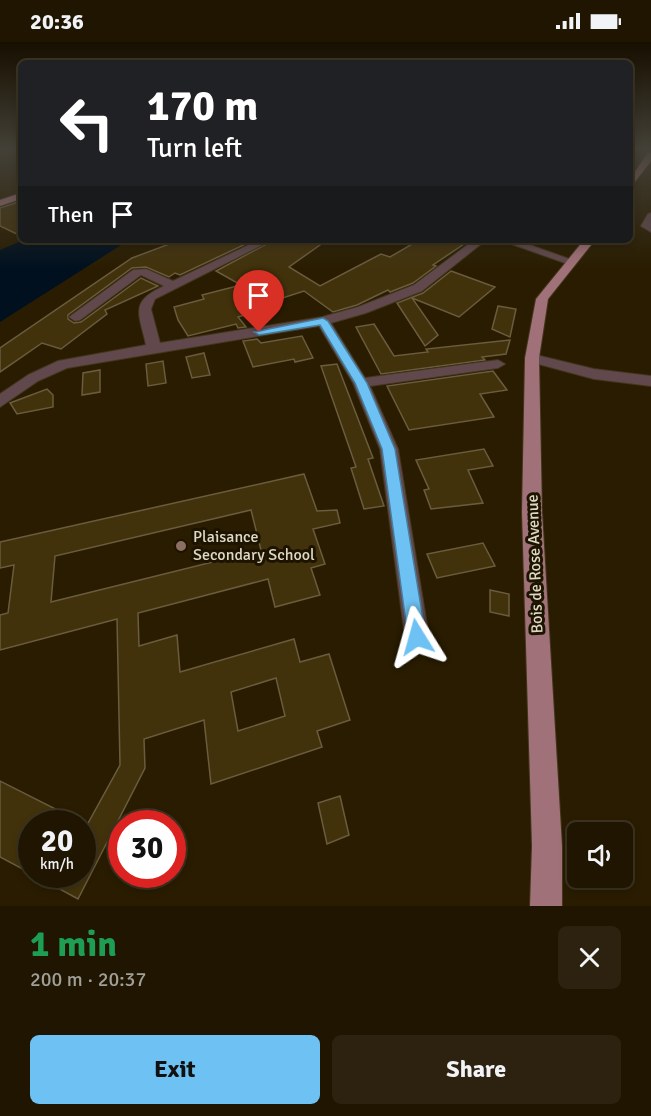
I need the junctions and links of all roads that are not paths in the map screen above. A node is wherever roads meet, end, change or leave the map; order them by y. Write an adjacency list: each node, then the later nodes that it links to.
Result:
1 (18, 197): 2 (main road)
2 (0, 203)
3 (651, 216): 4 (street)
4 (651, 229)
5 (261, 243): 10 (street)
6 (478, 243): 12 (street)
7 (514, 243): 9 (street)
8 (588, 243): 14 (main road, Bois de Rose Avenue)
9 (569, 261)
10 (172, 285): 11 (street); 13 (street)
11 (75, 317)
12 (323, 321): 13 (street); 17 (street)
13 (154, 348): 18 (street)
14 (532, 358): 16 (street); 20 (main road, Bois de Rose Avenue)
15 (498, 364): 17 (street)
16 (651, 381)
17 (361, 383): 19 (street)
18 (0, 402)
19 (417, 637)
20 (546, 906)

